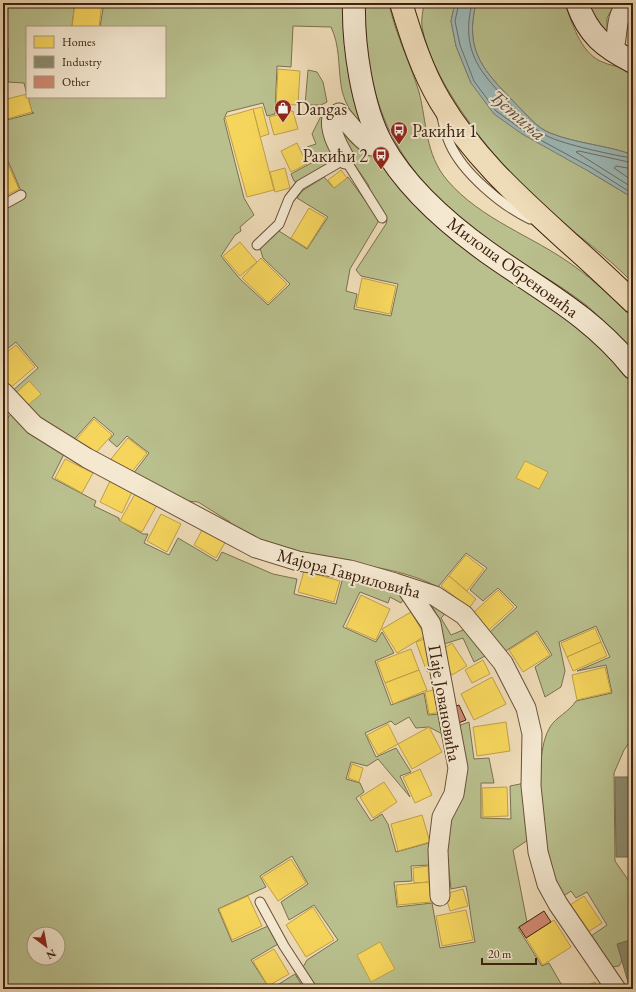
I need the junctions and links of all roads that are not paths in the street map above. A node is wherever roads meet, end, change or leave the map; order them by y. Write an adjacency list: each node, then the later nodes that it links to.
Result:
1 (354, 3): 7 (street, Милоша Обреновића)
2 (401, 3): 13 (main road)
3 (577, 3): 5 (street)
4 (627, 3): 5 (street)
5 (613, 52): 6 (street)
6 (633, 62)
7 (382, 144): 8 (street); 14 (street, Милоша Обреновића)
8 (345, 159): 11 (lane); 12 (lane)
9 (21, 195): 10 (lane)
10 (3, 205)
11 (382, 218)
12 (257, 245)
13 (633, 302)
14 (633, 368)
15 (3, 392): 16 (street, Мајора Гавриловића)
16 (406, 587): 17 (street, Паје Јовановића); 20 (street, Мајора Гавриловића)
17 (440, 896)
18 (260, 902): 19 (lane)
19 (312, 989)
20 (616, 989)

